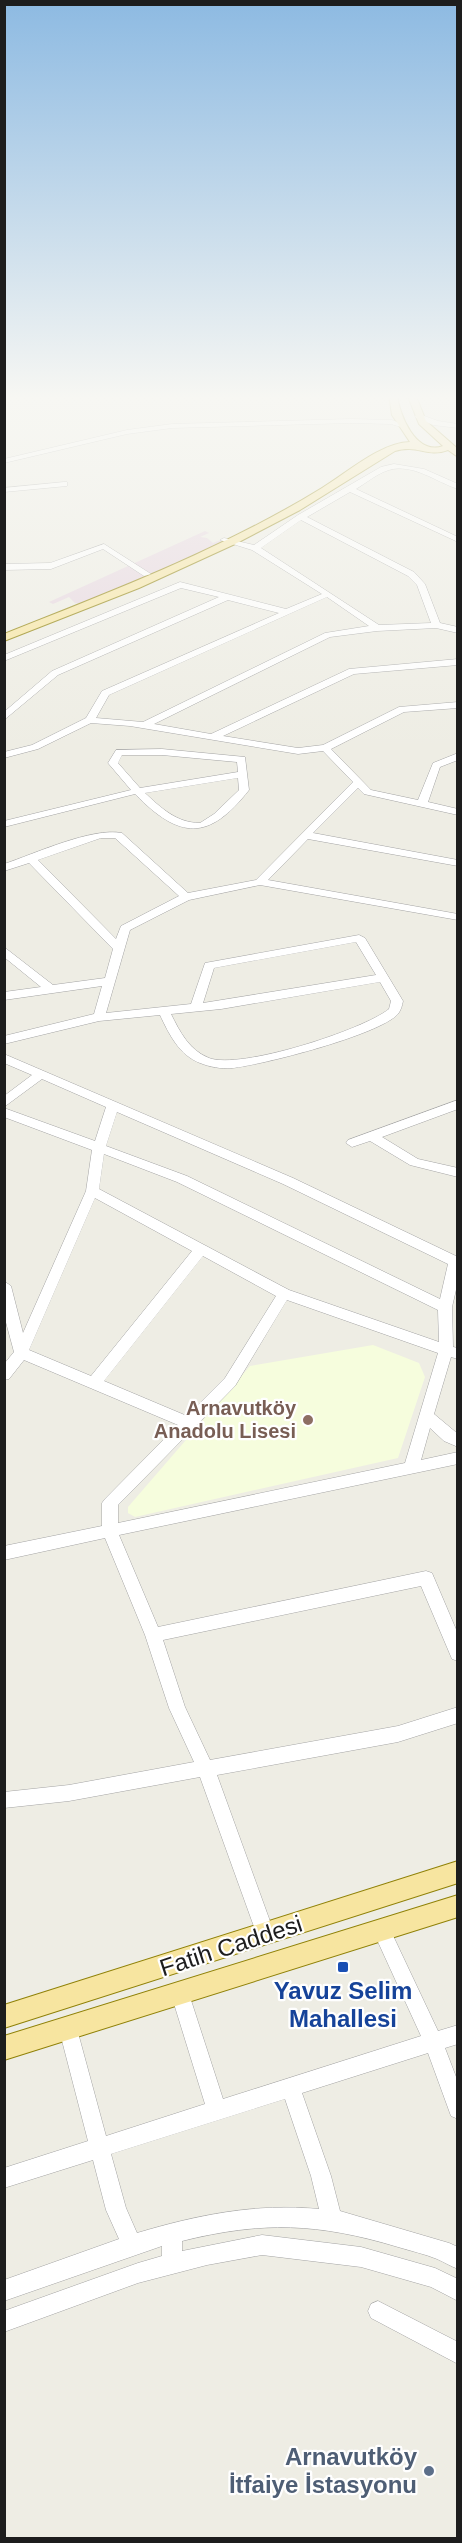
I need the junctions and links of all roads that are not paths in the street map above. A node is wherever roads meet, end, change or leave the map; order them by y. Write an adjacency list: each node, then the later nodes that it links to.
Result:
1 (277, 513): 7 (main road)
2 (287, 513): 7 (main road)
3 (309, 513): 5 (street)
4 (400, 513): 6 (street)
5 (301, 517): 8 (street); 14 (street)
6 (458, 540)
7 (227, 541): 8 (street); 10 (main road); 18 (main road)
8 (255, 548): 11 (street)
9 (4, 567): 10 (street)
10 (147, 574): 17 (main road)
11 (328, 594): 13 (street); 15 (street)
12 (227, 597): 13 (street); 19 (street); 22 (street)
13 (286, 612): 23 (street)
14 (436, 625): 15 (street); 16 (street)
15 (377, 628): 24 (street)
16 (458, 630)
17 (4, 633)
18 (4, 638)
19 (4, 658)
20 (458, 662): 25 (street)
21 (458, 705): 26 (street)
22 (4, 717)
23 (90, 720): 24 (street); 27 (street)
24 (145, 725): 25 (street)
25 (214, 736): 26 (street)
26 (326, 748): 30 (street)
27 (4, 755)
28 (458, 756): 32 (street)
29 (244, 774): 31 (street); 31 (street); 31 (street)
30 (358, 782): 32 (street); 35 (street)
31 (137, 791): 34 (street)
32 (422, 804): 33 (street)
33 (458, 812)
34 (4, 824)
35 (305, 835): 37 (street); 39 (street)
36 (31, 859): 38 (street); 40 (street); 42 (street)
37 (458, 863)
38 (4, 868)
39 (260, 882): 40 (street); 41 (street)
40 (186, 897): 42 (street)
41 (457, 918)
42 (120, 949): 45 (street)
43 (4, 950): 46 (street)
44 (382, 978): 48 (street); 48 (street); 49 (street)
45 (111, 981): 46 (street); 50 (street)
46 (52, 990): 47 (street)
47 (4, 996)
48 (196, 1006): 49 (street)
49 (164, 1012): 50 (street)
50 (99, 1017): 51 (street)
51 (4, 1040)
52 (4, 1058): 53 (street)
53 (39, 1075): 54 (street); 55 (street)
54 (4, 1103)
55 (113, 1106): 60 (street); 64 (street)
56 (455, 1106): 58 (street)
57 (4, 1112): 60 (street)
58 (371, 1136): 59 (street); 61 (street)
59 (352, 1143)
60 (99, 1147): 62 (street); 67 (street)
61 (458, 1173)
62 (92, 1191): 63 (street); 68 (street)
63 (201, 1249): 66 (street); 71 (street)
64 (456, 1262): 67 (street)
65 (4, 1286): 68 (street)
66 (284, 1294): 69 (street); 73 (street)
67 (445, 1307): 69 (street)
68 (21, 1353): 70 (street); 71 (street)
69 (452, 1353): 72 (street)
70 (4, 1375)
71 (94, 1383): 73 (street)
72 (429, 1417): 74 (street); 76 (street)
73 (189, 1423): 77 (street)
74 (458, 1441)
75 (458, 1458): 76 (street)
76 (411, 1468): 77 (street)
77 (110, 1531): 78 (street); 79 (street)
78 (4, 1552)
79 (153, 1635): 80 (street); 82 (street)
80 (458, 1654)
81 (458, 1715): 82 (street)
82 (206, 1769): 83 (street); 87 (street)
83 (4, 1800)
84 (458, 1872): 87 (main road, Fatih Caddesi)
85 (458, 1906): 86 (main road, Fatih Caddesi)
86 (382, 1931): 88 (main road, Fatih Caddesi); 92 (street)
87 (266, 1935): 89 (main road, Fatih Caddesi)
88 (180, 1994): 90 (main road, Fatih Caddesi); 96 (street)
89 (4, 2017)
90 (68, 2029): 93 (main road, Fatih Caddesi); 97 (street)
91 (458, 2034): 92 (street)
92 (433, 2042): 94 (street); 95 (street)
93 (4, 2048)
94 (291, 2088): 96 (street); 99 (street)
95 (458, 2109)
96 (217, 2112): 97 (street)
97 (99, 2150): 98 (street); 101 (street)
98 (4, 2178)
99 (332, 2220): 100 (street); 102 (street)
100 (171, 2234): 101 (street); 103 (street)
101 (132, 2244): 104 (street)
102 (458, 2259)
103 (173, 2264): 105 (street); 107 (street)
104 (4, 2291)
105 (458, 2291)
106 (378, 2311): 108 (street)
107 (4, 2322)
108 (458, 2354)

